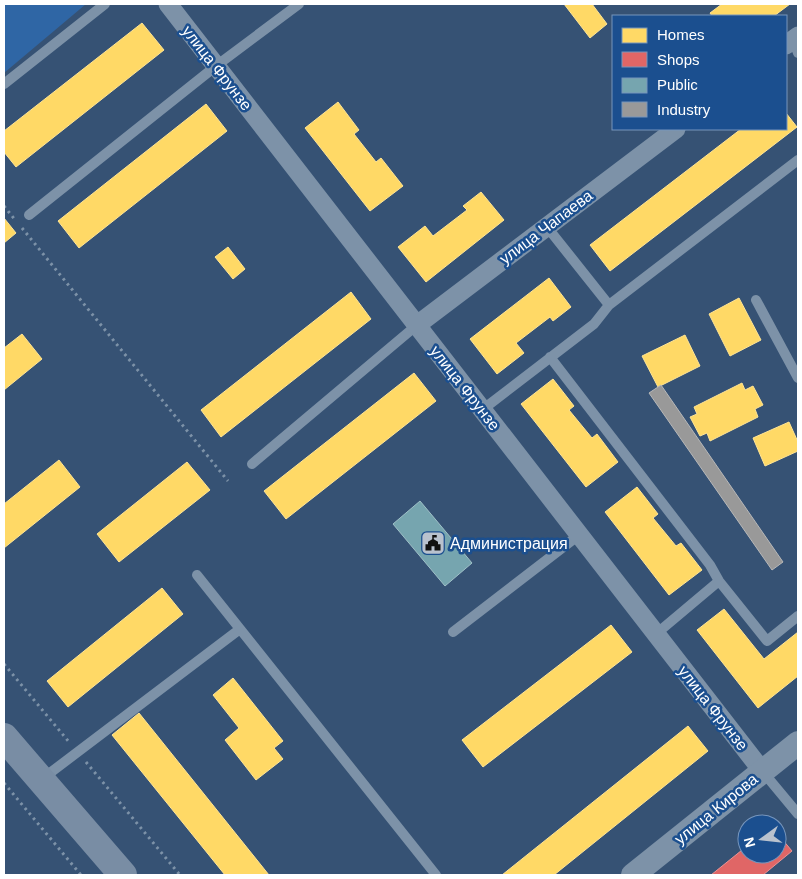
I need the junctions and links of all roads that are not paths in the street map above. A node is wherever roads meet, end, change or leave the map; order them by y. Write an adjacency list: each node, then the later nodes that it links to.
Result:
1 (105, 4): 5 (lane)
2 (168, 4): 4 (street, улица Фрунзе)
3 (299, 4): 4 (lane)
4 (216, 66): 8 (lane); 12 (street, улица Фрунзе)
5 (4, 84)
6 (675, 130): 9 (street, улица Чапаева)
7 (798, 160): 11 (lane)
8 (30, 215)
9 (547, 226): 11 (lane); 12 (street, улица Чапаева)
10 (756, 300): 14 (lane)
11 (609, 304): 13 (lane)
12 (417, 325): 16 (street, улица Фрунзе); 17 (lane)
13 (550, 357): 16 (lane); 20 (lane)
14 (794, 361): 15 (lane)
15 (798, 378)
16 (482, 410): 18 (street, улица Фрунзе)
17 (252, 464)
18 (579, 535): 23 (lane); 24 (street, улица Фрунзе)
19 (197, 575): 22 (lane)
20 (719, 581): 21 (lane); 24 (lane)
21 (798, 616)
22 (240, 628): 28 (lane); 31 (lane)
23 (453, 632)
24 (656, 634): 27 (street, улица Фрунзе)
25 (4, 736): 28 (main road)
26 (798, 743): 27 (street, улица Кирова)
27 (763, 772): 29 (lane); 32 (street, улица Кирова)
28 (41, 780): 30 (main road)
29 (798, 814)
30 (124, 875)
31 (436, 875)
32 (633, 875)

